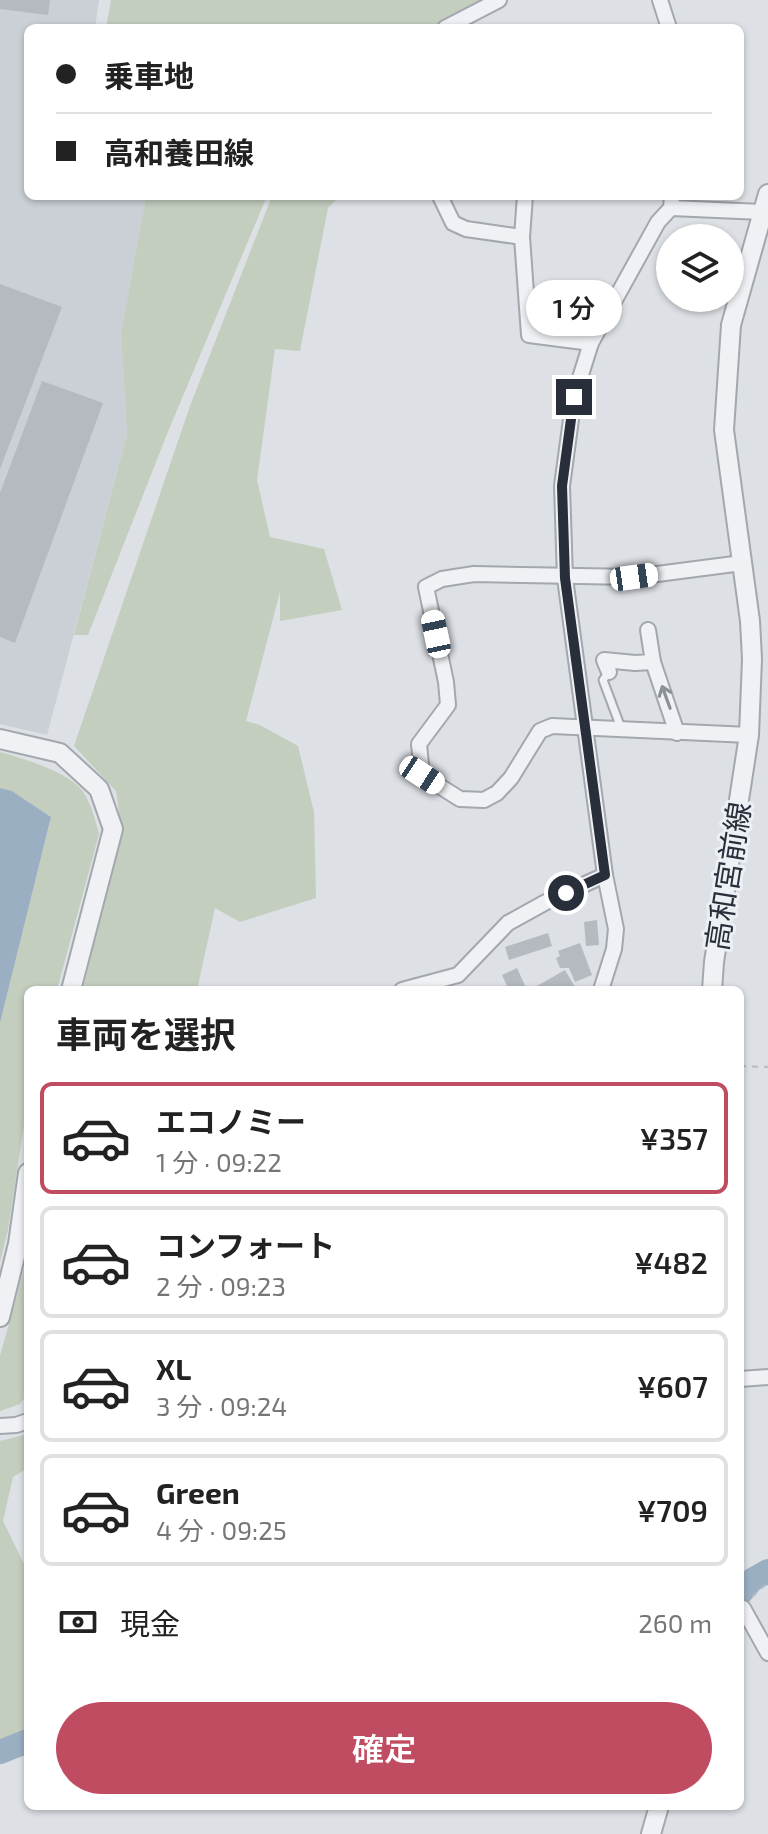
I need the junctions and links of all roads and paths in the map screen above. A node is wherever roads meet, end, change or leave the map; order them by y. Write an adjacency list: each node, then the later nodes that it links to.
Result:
1 (499, 0): 3 (street)
2 (660, 0): 4 (street)
3 (453, 24)
4 (668, 24)
5 (442, 200): 9 (street)
6 (525, 200): 9 (street)
7 (672, 202): 8 (street); 10 (street)
8 (766, 206): 11 (street, 高和宮前線)
9 (522, 237): 10 (street)
10 (591, 343): 12 (street)
11 (742, 563): 12 (street); 20 (street, 高和宮前線)
12 (565, 578): 14 (street); 17 (street)
13 (648, 630): 15 (street)
14 (576, 659): 16 (street); 17 (street)
15 (653, 662): 16 (street); 19 (street, one-way to 15)
16 (607, 666): 18 (lane)
17 (586, 729): 18 (street); 22 (street)
18 (622, 730): 19 (street)
19 (677, 733): 20 (street)
20 (749, 735): 26 (street, 高和宮前線)
21 (0, 739): 23 (street)
22 (605, 875): 24 (street); 25 (street)
23 (72, 986)
24 (417, 986)
25 (602, 986)
26 (713, 986)
27 (744, 1066): 28 (path)
28 (768, 1067)
29 (24, 1201): 30 (street)
30 (0, 1317)
31 (768, 1377): 32 (street)
32 (744, 1379)
33 (24, 1422): 34 (street)
34 (0, 1426)
35 (768, 1582): 36 (path)
36 (744, 1607)
37 (744, 1610): 38 (street)
38 (768, 1653)
39 (658, 1810): 40 (street)
40 (651, 1834)

